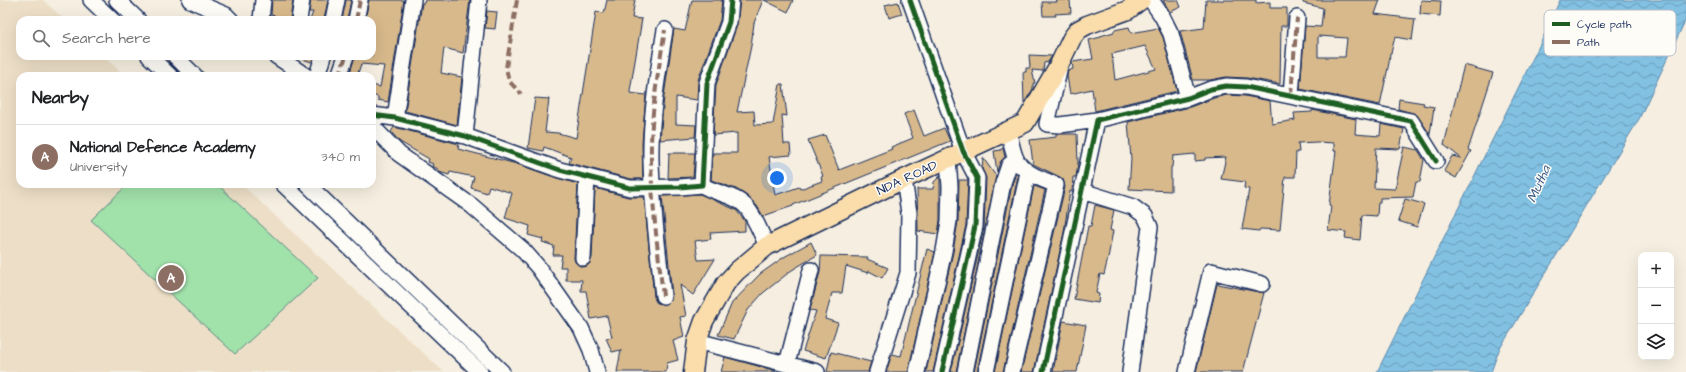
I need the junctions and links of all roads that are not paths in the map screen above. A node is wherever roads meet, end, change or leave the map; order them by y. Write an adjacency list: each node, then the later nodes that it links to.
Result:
1 (91, 0): 14 (street)
2 (117, 0): 15 (street)
3 (190, 0): 16 (street)
4 (263, 0): 17 (street)
5 (302, 0): 18 (street)
6 (337, 0): 19 (street)
7 (360, 0): 20 (street)
8 (413, 0): 37 (street)
9 (479, 0): 41 (street)
10 (731, 0): 48 (street)
11 (910, 0): 42 (street)
12 (1151, 0): 35 (street)
13 (1131, 3): 28 (main road, NDA ROAD)
14 (108, 16)
15 (134, 16)
16 (227, 16)
17 (261, 16)
18 (300, 16)
19 (334, 16)
20 (357, 16)
21 (1297, 18): 34 (street)
22 (665, 30): 51 (street)
23 (153, 60): 29 (street)
24 (179, 60): 30 (street)
25 (322, 60): 32 (street)
26 (345, 60): 33 (street)
27 (291, 61): 31 (street)
28 (1060, 63): 38 (street); 40 (main road, NDA ROAD)
29 (166, 72)
30 (191, 72)
31 (302, 72)
32 (318, 72)
33 (340, 72)
34 (1291, 95): 35 (street); 44 (street)
35 (1188, 98): 38 (street)
36 (376, 116): 37 (street)
37 (395, 118): 41 (street)
38 (1097, 120): 52 (street)
39 (376, 130): 62 (street)
40 (1008, 131): 42 (main road, NDA ROAD); 43 (street)
41 (465, 136): 46 (street)
42 (956, 155): 47 (main road, NDA ROAD); 66 (street); 67 (street)
43 (1016, 160): 45 (street); 68 (street)
44 (1436, 161)
45 (1028, 172): 69 (street); 70 (street)
46 (587, 177): 51 (street); 54 (street)
47 (904, 179): 53 (main road, NDA ROAD); 65 (street)
48 (702, 185): 51 (street); 53 (street)
49 (287, 188): 60 (street)
50 (311, 188): 61 (street)
51 (653, 188): 57 (street)
52 (1082, 191): 71 (street); 72 (street)
53 (767, 246): 58 (main road, NDA ROAD)
54 (583, 258)
55 (811, 270): 59 (street)
56 (1262, 284): 73 (street)
57 (663, 296)
58 (697, 341): 59 (street); 63 (main road, NDA ROAD)
59 (787, 364): 64 (street)
60 (480, 372)
61 (502, 372)
62 (597, 372)
63 (693, 372)
64 (817, 372)
65 (877, 372)
66 (917, 372)
67 (942, 372)
68 (965, 372)
69 (986, 372)
70 (1012, 372)
71 (1043, 372)
72 (1130, 372)
73 (1187, 372)

